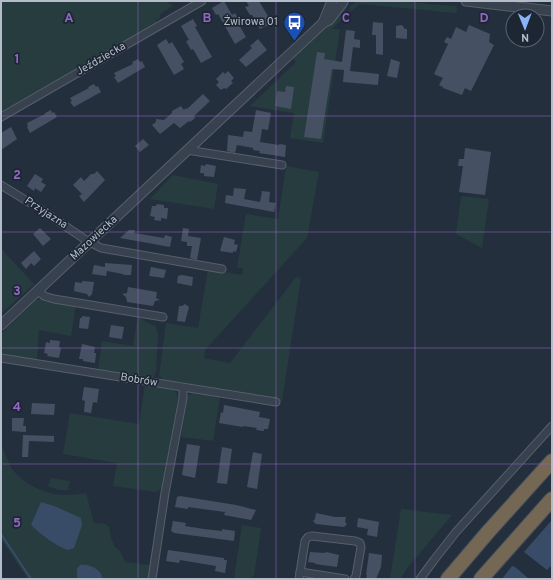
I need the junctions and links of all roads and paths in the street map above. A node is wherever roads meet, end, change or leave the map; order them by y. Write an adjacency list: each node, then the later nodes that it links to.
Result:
1 (202, 1): 7 (street, Jeździecka)
2 (332, 1): 6 (street, Mazowiecka)
3 (343, 1): 6 (street, Mazowiecka)
4 (466, 1): 5 (street)
5 (552, 10)
6 (323, 23): 8 (street, Mazowiecka)
7 (1, 117)
8 (187, 150): 9 (street); 11 (street, Mazowiecka)
9 (282, 165)
10 (1, 185): 11 (street, Przyjazna)
11 (89, 242): 12 (street, Przyjazna); 13 (street, Mazowiecka)
12 (222, 269)
13 (38, 291): 14 (street); 15 (street, Mazowiecka)
14 (163, 317)
15 (1, 325)
16 (1, 358): 17 (street, Bobrów)
17 (183, 388): 18 (street, Bobrów); 23 (street)
18 (276, 402)
19 (552, 426): 26 (street)
20 (552, 461): 27 (highway)
21 (552, 499): 28 (highway)
22 (300, 576): 24 (street); 25 (street)
23 (152, 579)
24 (345, 579)
25 (354, 579)
26 (420, 579)
27 (448, 579)
28 (481, 579)

